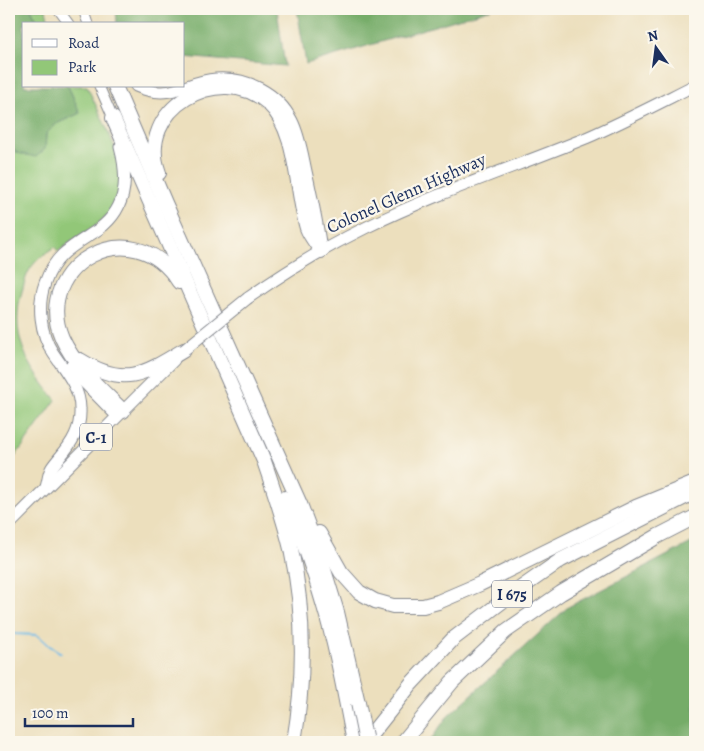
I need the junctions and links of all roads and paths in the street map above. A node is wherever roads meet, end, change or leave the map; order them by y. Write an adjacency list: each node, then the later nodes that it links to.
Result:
1 (60, 9): 4 (street)
2 (77, 9): 3 (street)
3 (86, 14)
4 (68, 22)
5 (695, 85): 13 (main road, Colonel Glenn Highway / C-1)
6 (185, 87): 13 (main road)
7 (100, 88): 11 (street)
8 (116, 88): 12 (highway)
9 (142, 88): 10 (main road)
10 (183, 88)
11 (113, 118): 14 (highway); 16 (main road)
12 (165, 203): 13 (highway); 22 (highway)
13 (321, 251): 15 (main road, Colonel Glenn Highway / C-1, bridge)
14 (194, 302): 16 (highway); 18 (highway)
15 (184, 350): 16 (highway); 17 (main road, Colonel Glenn Highway / C-1)
16 (66, 359): 17 (highway); 20 (main road)
17 (120, 414): 20 (main road, Colonel Glenn Highway / C-1)
18 (264, 461): 26 (highway); 27 (highway)
19 (695, 483): 22 (highway)
20 (46, 487): 24 (main road, Colonel Glenn Highway / C-1)
21 (695, 492): 28 (highway, I 675)
22 (300, 504): 28 (highway, bridge)
23 (695, 517): 25 (highway, I 675)
24 (9, 526)
25 (506, 631): 29 (highway, I 675); 30 (highway)
26 (294, 742)
27 (354, 742)
28 (365, 742)
29 (403, 742)
30 (414, 742)

